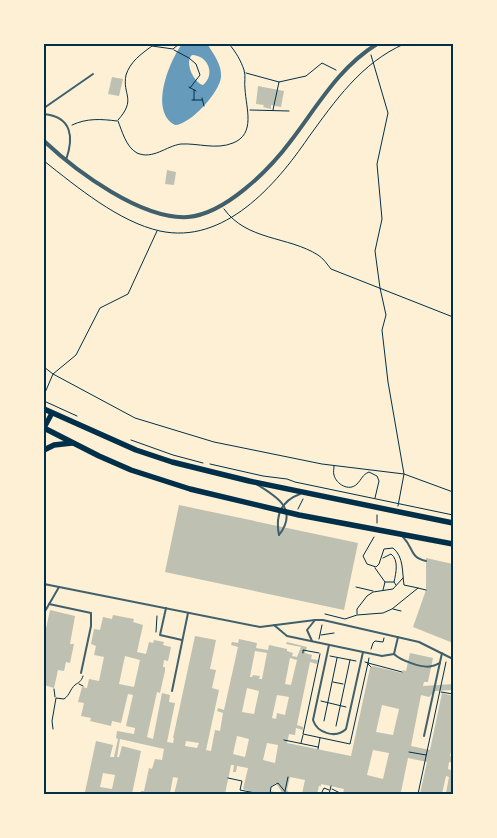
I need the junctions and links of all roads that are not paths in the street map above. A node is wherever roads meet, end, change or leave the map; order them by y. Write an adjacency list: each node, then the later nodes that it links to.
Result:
1 (377, 44): 6 (street)
2 (93, 74): 3 (lane)
3 (44, 108)
4 (44, 114): 6 (lane)
5 (44, 141): 6 (street)
6 (66, 160)
7 (44, 409): 8 (main road)
8 (52, 413): 9 (main road); 12 (main road)
9 (44, 428): 10 (main road)
10 (72, 443): 11 (main road); 14 (main road)
11 (44, 450)
12 (249, 481): 13 (main road); 14 (lane)
13 (304, 495): 14 (lane); 17 (main road)
14 (283, 508): 15 (main road); 16 (lane); 16 (lane)
15 (297, 512): 16 (lane); 18 (main road)
16 (286, 519)
17 (453, 523)
18 (400, 534): 19 (main road); 20 (lane)
19 (453, 544)
20 (426, 561)
21 (44, 583): 22 (lane)
22 (59, 587): 24 (lane); 25 (lane)
23 (44, 603): 24 (lane)
24 (49, 605): 26 (lane); 39 (lane)
25 (166, 608): 27 (lane); 31 (lane)
26 (44, 613)
27 (188, 613): 29 (lane); 31 (lane)
28 (315, 620): 29 (lane); 30 (lane); 32 (lane)
29 (274, 625): 32 (lane)
30 (398, 637): 35 (lane); 36 (lane)
31 (182, 640): 40 (lane)
32 (312, 641): 33 (lane)
33 (329, 645): 34 (lane); 34 (lane)
34 (362, 652): 36 (lane)
35 (442, 653): 37 (lane); 38 (lane)
36 (394, 654): 38 (lane)
37 (453, 659)
38 (440, 663): 41 (lane)
39 (81, 673)
40 (172, 691)
41 (424, 736)

